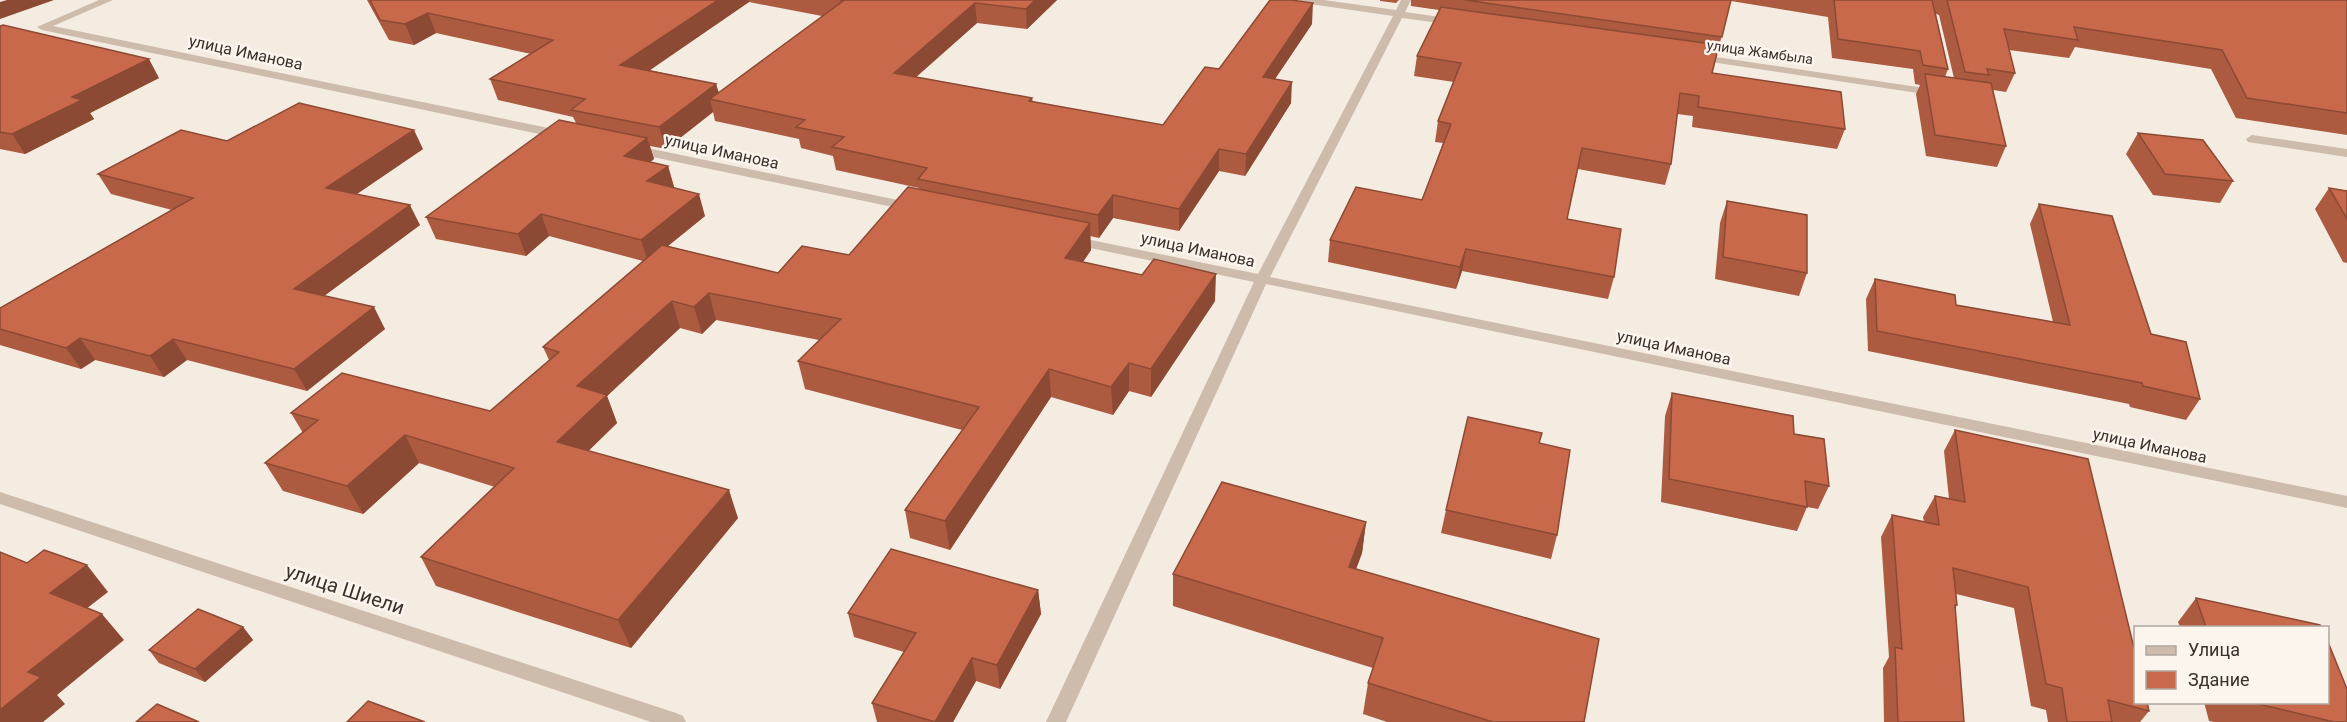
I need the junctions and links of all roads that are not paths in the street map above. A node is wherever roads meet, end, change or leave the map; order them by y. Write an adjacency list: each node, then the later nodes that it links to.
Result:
1 (108, 0): 7 (street, улица Иманова)
2 (1303, 0): 3 (street)
3 (1402, 7): 4 (street); 13 (street)
4 (1468, 24)
5 (1680, 55): 6 (street, улица Жамбыла)
6 (1950, 95)
7 (582, 139)
8 (2252, 139): 10 (street)
9 (617, 146): 11 (street, улица Иманова)
10 (2347, 153)
11 (922, 209)
12 (1062, 238): 13 (street, улица Иманова)
13 (1262, 279): 15 (street, улица Иманова); 17 (street)
14 (0, 498): 16 (street, улица Шиели)
15 (2347, 502)
16 (676, 722)
17 (1056, 722)

